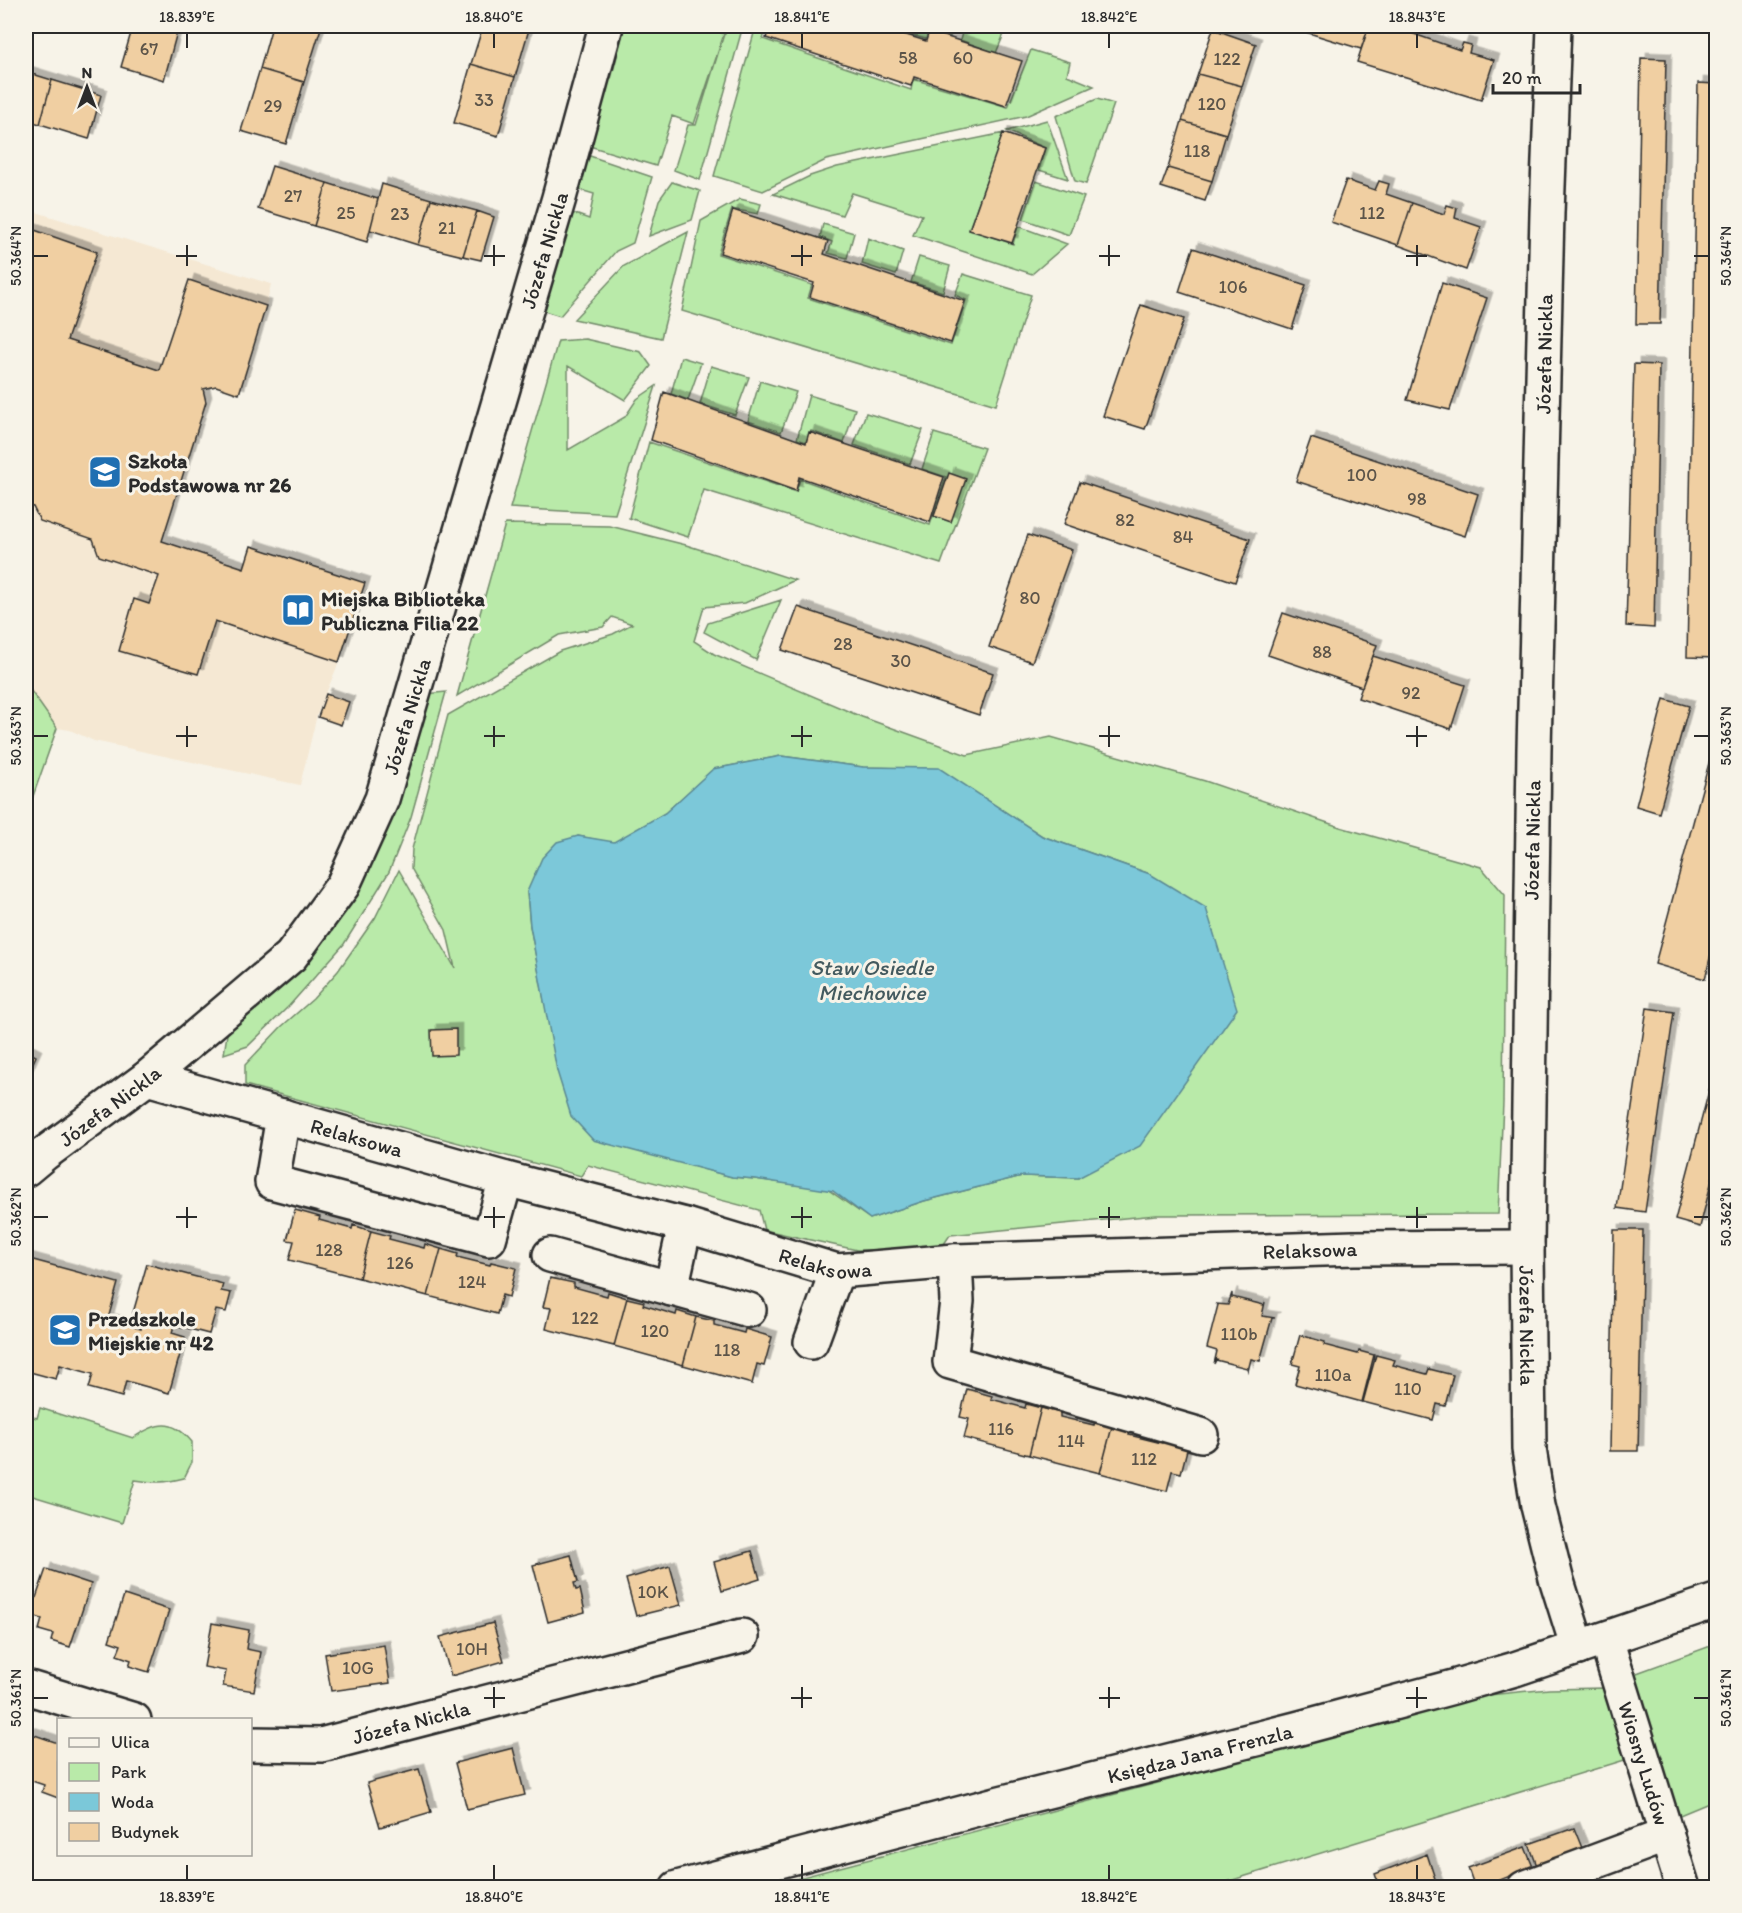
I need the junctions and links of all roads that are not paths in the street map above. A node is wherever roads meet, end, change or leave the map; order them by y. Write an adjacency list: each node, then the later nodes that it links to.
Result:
1 (606, 26): 3 (street, Józefa Nickla)
2 (1554, 26): 8 (street, Józefa Nickla)
3 (147, 1078): 4 (street, Relaksowa); 5 (street, Józefa Nickla)
4 (283, 1116): 6 (street, Relaksowa); 6 (street)
5 (26, 1169)
6 (506, 1179): 7 (street, Relaksowa)
7 (684, 1225): 11 (street, Relaksowa); 12 (street)
8 (1527, 1247): 10 (street, Relaksowa); 18 (street, Józefa Nickla)
9 (549, 1254): 12 (street)
10 (956, 1261): 11 (street, Relaksowa); 15 (street)
11 (837, 1271): 14 (street)
12 (671, 1289): 13 (street)
13 (749, 1310)
14 (811, 1342)
15 (1200, 1435)
16 (1716, 1601): 18 (street, Księdza Jana Frenzla)
17 (742, 1636): 21 (street, Józefa Nickla)
18 (1592, 1644): 22 (street, Wiosny Ludów); 23 (street, Księdza Jana Frenzla)
19 (26, 1687): 20 (street)
20 (131, 1718)
21 (252, 1744)
22 (1667, 1835): 24 (street); 25 (street, Wiosny Ludów)
23 (677, 1887)
24 (1524, 1887)
25 (1683, 1887)

